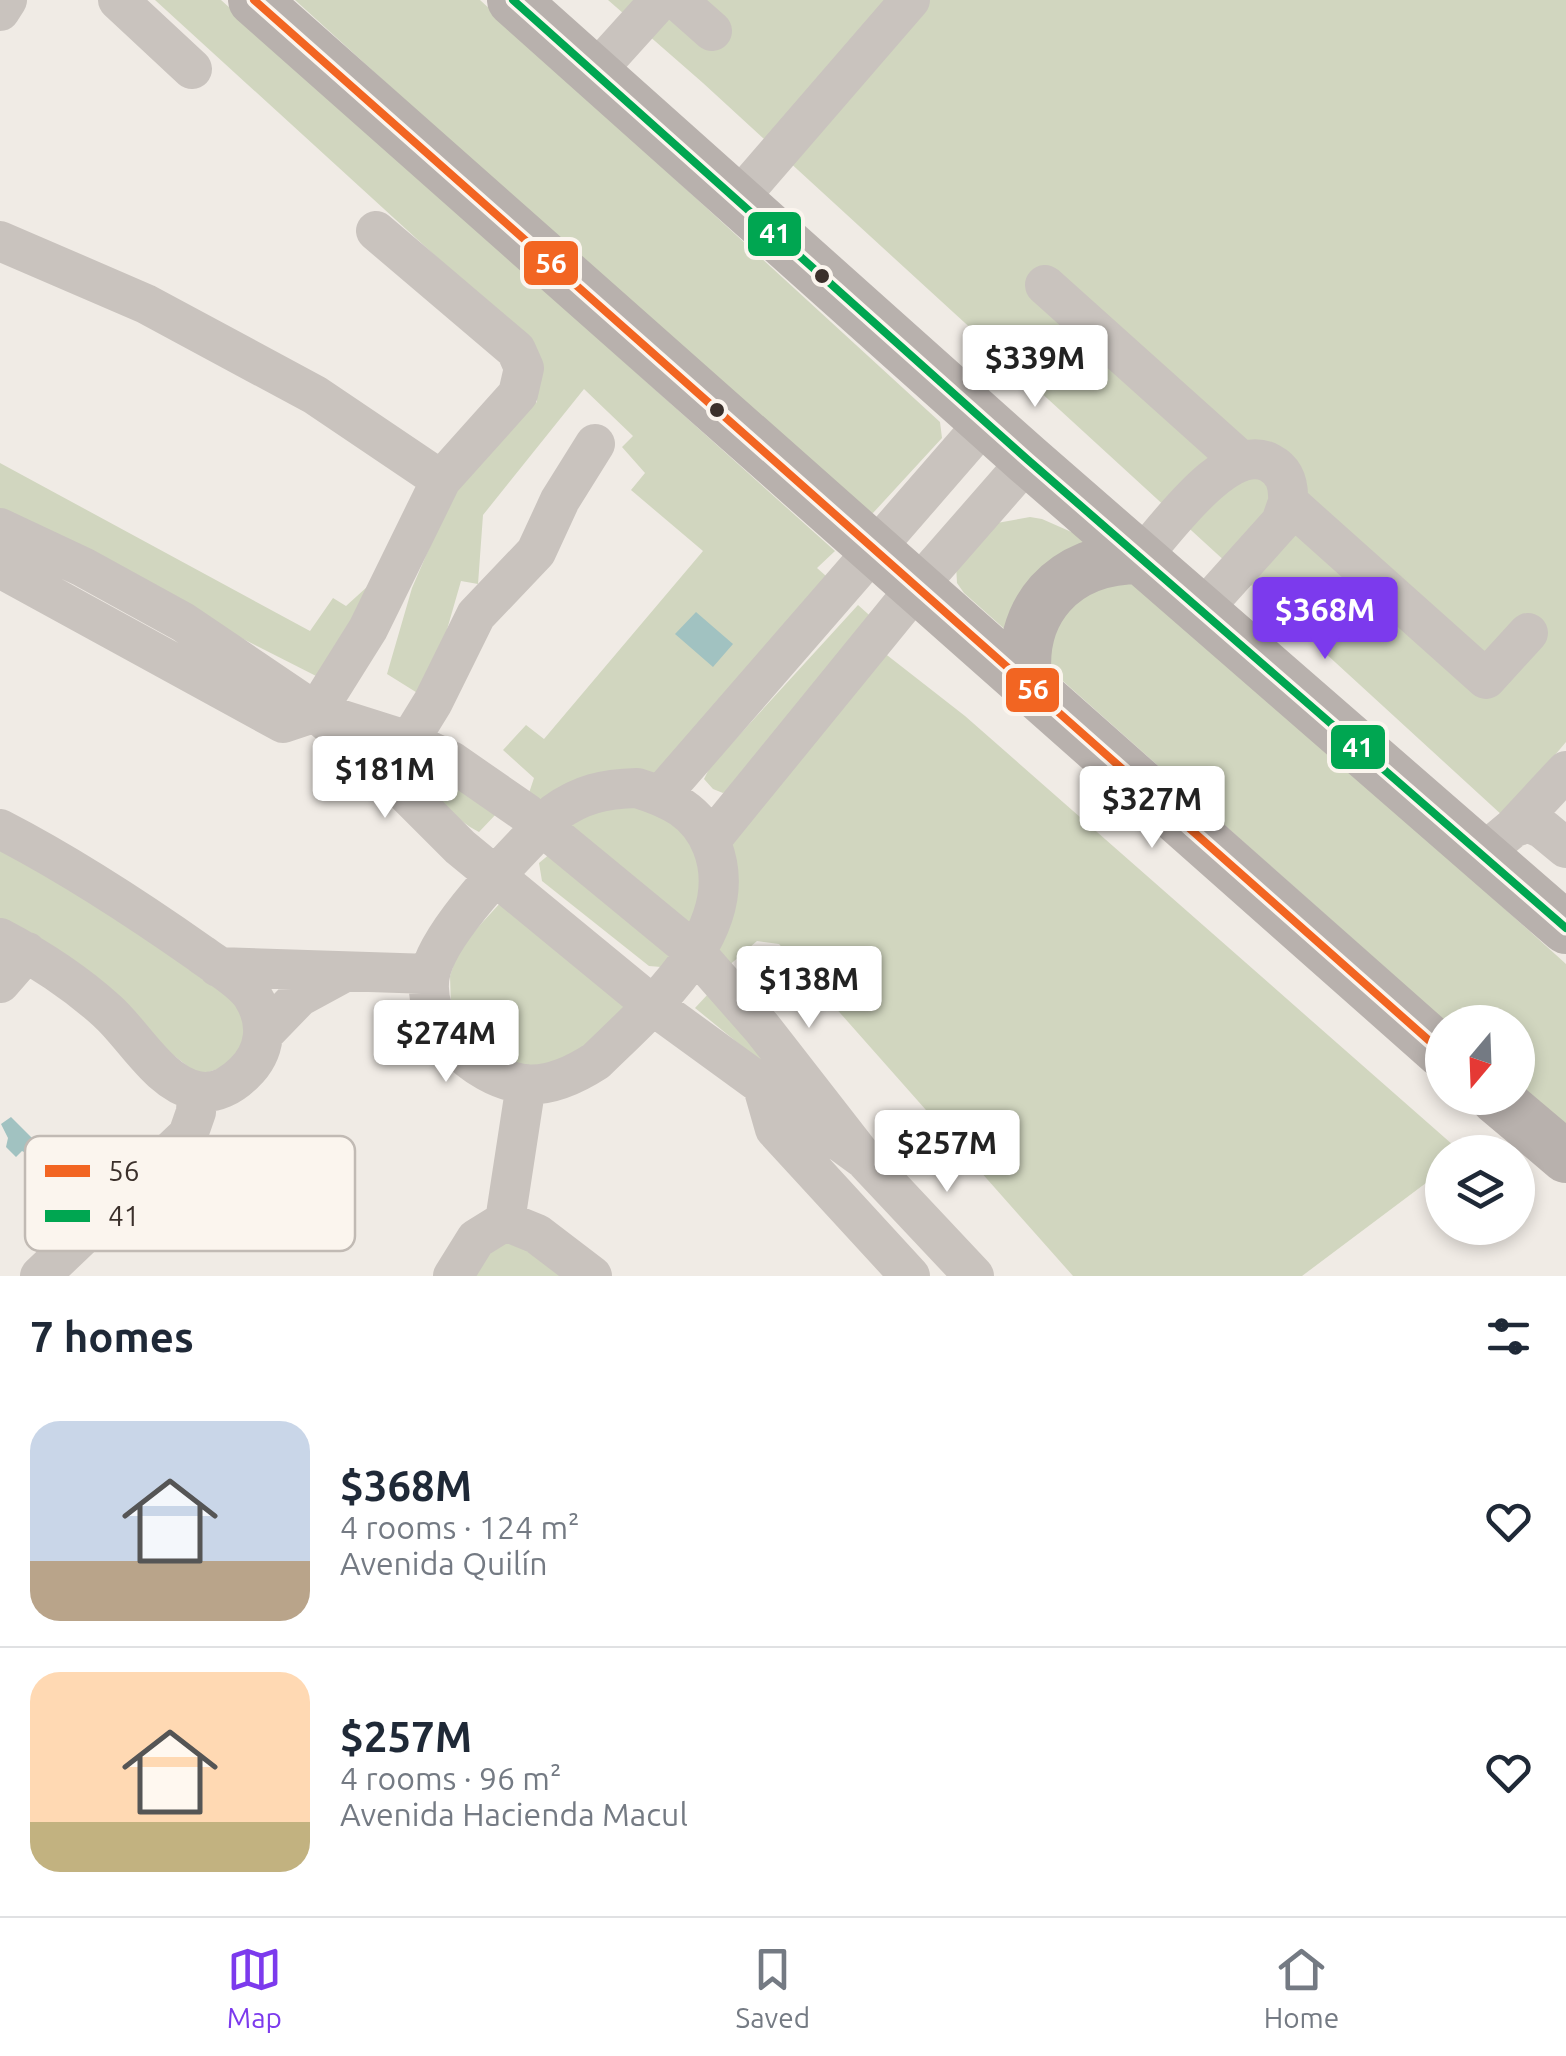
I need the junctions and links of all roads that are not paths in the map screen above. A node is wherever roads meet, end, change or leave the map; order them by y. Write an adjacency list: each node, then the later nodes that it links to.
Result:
1 (7, 0): 8 (street)
2 (118, 0): 10 (street)
3 (254, 0): 23 (main road)
4 (513, 0): 11 (main road)
5 (660, 0): 11 (street)
6 (677, 0): 9 (street)
7 (910, 0): 12 (street)
8 (0, 11)
9 (712, 30)
10 (192, 69)
11 (596, 72): 12 (main road)
12 (738, 200): 16 (main road)
13 (376, 231): 20 (street)
14 (0, 241): 20 (street)
15 (1045, 285): 19 (street)
16 (986, 422): 18 (main road); 23 (street)
17 (595, 444): 31 (street)
18 (1028, 460): 24 (main road); 26 (street)
19 (1240, 460): 21 (street); 24 (street)
20 (441, 480): 30 (street)
21 (1288, 502): 27 (street); 28 (street)
22 (0, 528): 30 (street)
23 (873, 549): 26 (main road); 33 (street)
24 (1140, 558): 27 (main road); 29 (main road)
25 (0, 568): 30 (street)
26 (916, 588): 29 (main road); 36 (street)
27 (1202, 610): 37 (main road)
28 (1528, 633)
29 (1027, 687): 49 (main road)
30 (316, 712): 31 (street); 39 (street)
31 (409, 741): 34 (street)
32 (1566, 771): 37 (street)
33 (660, 795): 34 (street); 36 (street)
34 (542, 826): 39 (street); 42 (street)
35 (0, 830): 43 (street)
36 (710, 840): 42 (street)
37 (1497, 841): 38 (street); 40 (main road)
38 (1566, 848)
39 (497, 878): 45 (street); 47 (street)
40 (1566, 928)
41 (13, 945): 46 (street); 52 (street)
42 (696, 953): 47 (street); 56 (street)
43 (218, 966): 44 (street); 48 (street)
44 (345, 972): 45 (street); 48 (street)
45 (430, 974): 50 (street)
46 (0, 983)
47 (650, 1004): 50 (street); 51 (street)
48 (266, 1031): 52 (street)
49 (1425, 1037)
50 (526, 1084): 57 (street)
51 (763, 1087): 56 (street); 62 (street)
52 (197, 1092): 54 (street)
53 (1516, 1115): 55 (main road)
54 (188, 1136)
55 (1566, 1157)
56 (864, 1159): 63 (street)
57 (506, 1221): 60 (street); 61 (street)
58 (66, 1251): 59 (street)
59 (40, 1276)
60 (453, 1276)
61 (592, 1276)
62 (910, 1276)
63 (974, 1276)

